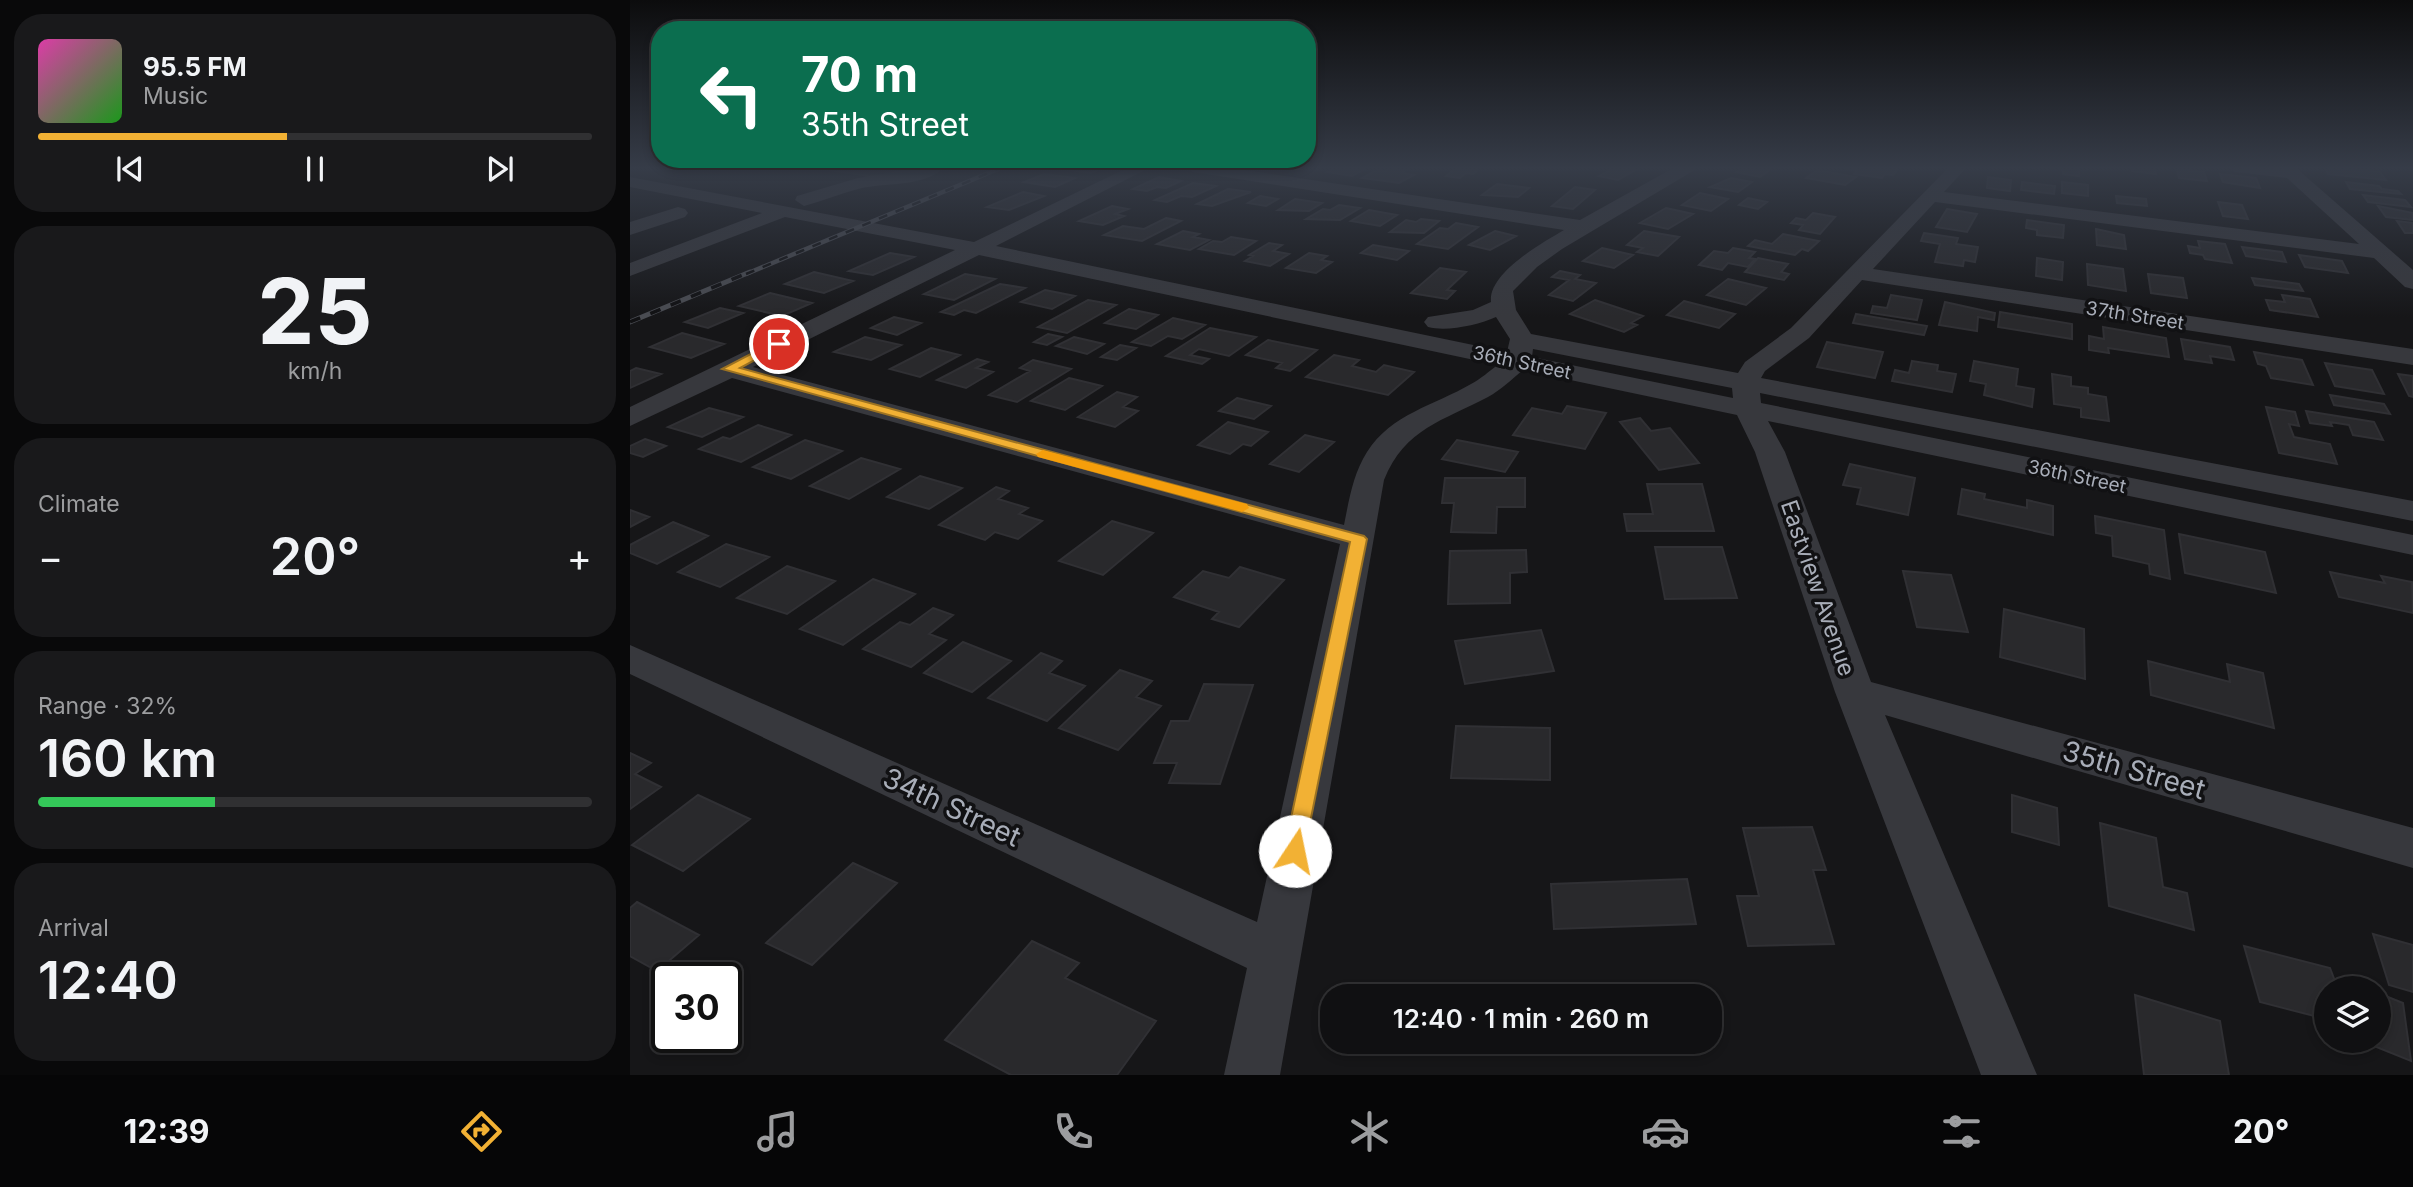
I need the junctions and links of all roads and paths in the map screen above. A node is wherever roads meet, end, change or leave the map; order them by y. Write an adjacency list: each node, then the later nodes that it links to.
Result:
1 (666, 217): 12 (street)
2 (765, 217): 16 (street)
3 (854, 217): 13 (street, 36th Street)
4 (1038, 217): 13 (street)
5 (1521, 217): 11 (street)
6 (1602, 217): 11 (street)
7 (1910, 217): 17 (street)
8 (2097, 217): 15 (street)
9 (2341, 217): 15 (street)
10 (711, 220): 14 (street)
11 (1585, 227): 19 (street)
12 (630, 229)
13 (987, 242): 20 (street, 36th Street); 22 (street, 36th Street); 25 (street)
14 (630, 249)
15 (2381, 253): 18 (street)
16 (630, 270)
17 (1857, 273): 21 (street); 23 (street, 37th Street)
18 (2413, 282)
19 (1502, 305): 20 (street); 22 (street)
20 (1436, 322): 22 (street, 36th Street)
21 (1782, 346): 24 (street); 28 (street)
22 (1520, 350): 24 (street, 36th Street); 26 (street, 36th Street); 27 (street)
23 (2413, 358)
24 (1645, 364): 28 (street, 36th Street)
25 (729, 369): 29 (street); 33 (street)
26 (1607, 380): 27 (street); 28 (street, 36th Street)
27 (1481, 390): 33 (street)
28 (1747, 396): 30 (street, 36th Street); 31 (street, Eastview Avenue); 32 (street, 36th Street)
29 (630, 418)
30 (1850, 430): 31 (street); 34 (street, 36th Street)
31 (1773, 460): 36 (street, Eastview Avenue)
32 (2413, 512)
33 (1359, 539): 38 (street)
34 (2413, 545)
35 (630, 658): 38 (street, 34th Street)
36 (1855, 692): 37 (street, 35th Street); 40 (street, Eastview Avenue)
37 (2413, 848)
38 (1274, 956): 39 (street)
39 (1252, 1075)
40 (2009, 1075)

